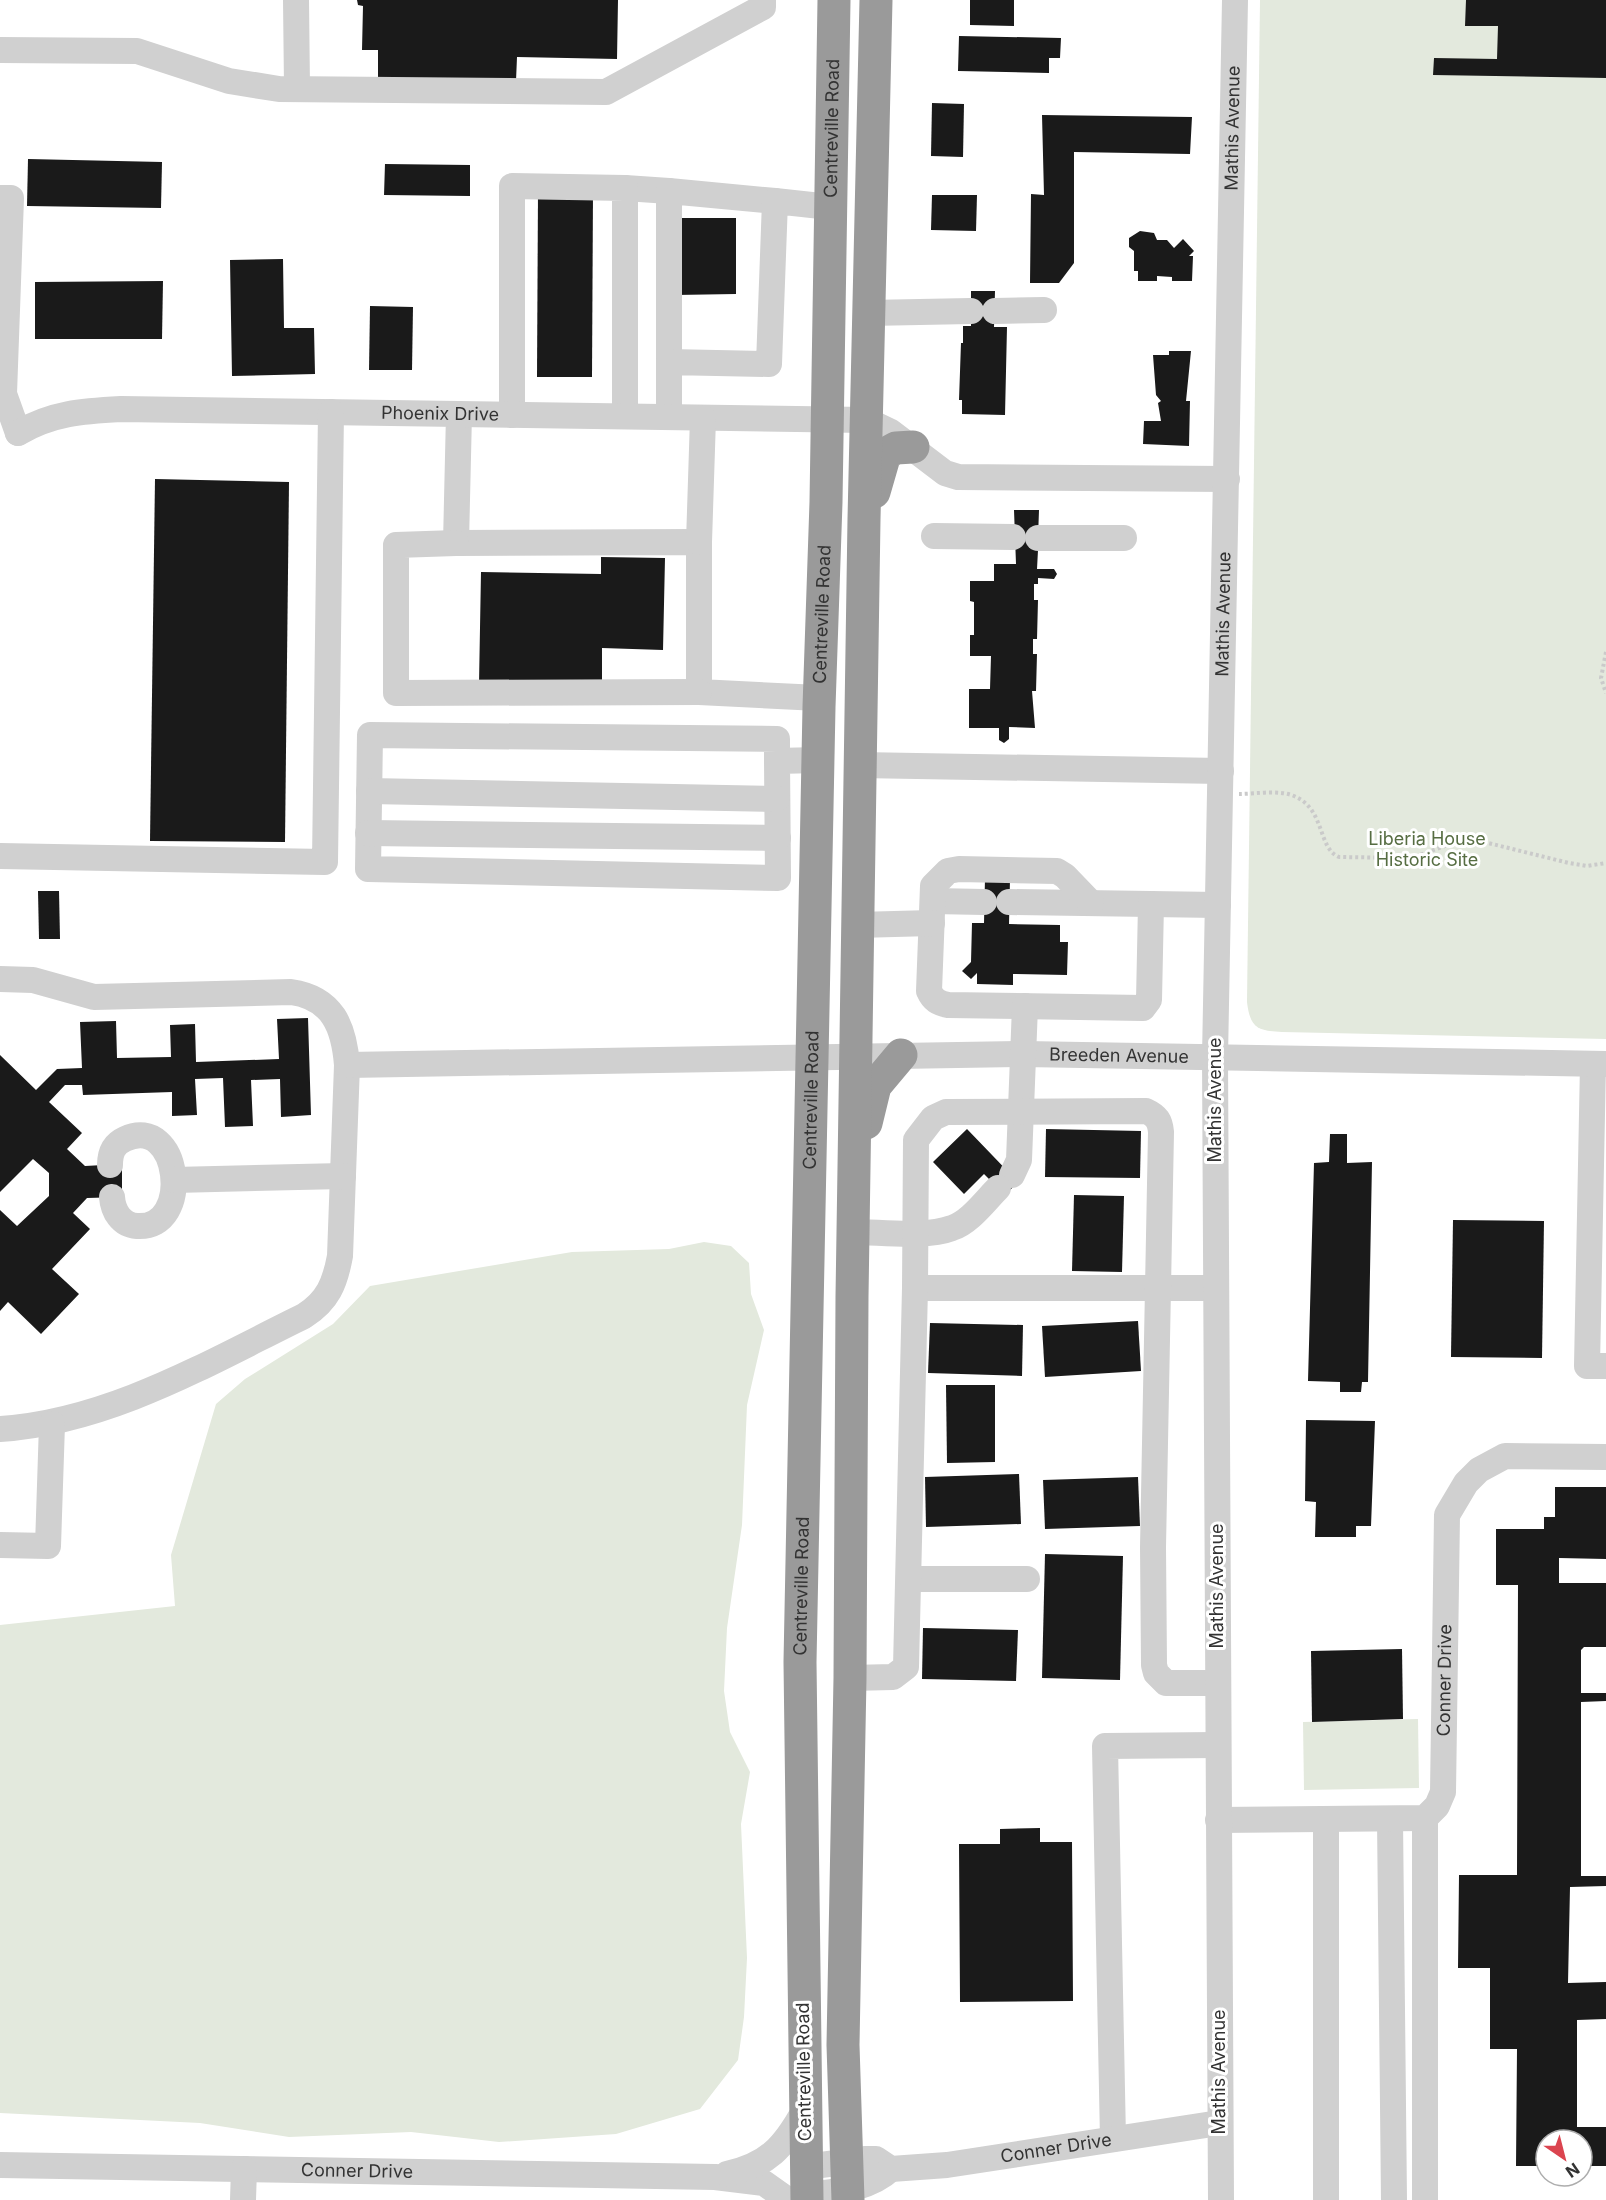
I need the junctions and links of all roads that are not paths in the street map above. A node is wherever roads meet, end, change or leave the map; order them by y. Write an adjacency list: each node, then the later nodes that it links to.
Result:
1 (296, 0): 7 (street)
2 (763, 0): 7 (street)
3 (834, 0): 12 (highway, Centreville Road)
4 (876, 0): 14 (highway)
5 (1235, 0): 27 (street, Mathis Avenue)
6 (0, 50): 7 (street)
7 (297, 87)
8 (625, 188): 9 (street); 19 (street); 20 (street)
9 (669, 191): 11 (street); 16 (street)
10 (0, 198): 15 (street)
11 (775, 201): 12 (street); 16 (street)
12 (830, 207): 23 (highway, Centreville Road)
13 (1044, 310): 14 (street)
14 (868, 313): 24 (highway)
15 (2, 355): 25 (street)
16 (669, 362): 21 (street)
17 (331, 412): 18 (street, Phoenix Drive); 25 (street, Phoenix Drive); 43 (street)
18 (459, 414): 19 (street, Phoenix Drive); 32 (street)
19 (512, 415): 20 (street, Phoenix Drive)
20 (625, 416): 21 (street, Phoenix Drive)
21 (669, 417): 22 (street, Phoenix Drive)
22 (703, 418): 23 (street, Phoenix Drive); 31 (street)
23 (826, 419): 24 (street, Phoenix Drive); 34 (highway, Centreville Road)
24 (866, 420): 26 (street); 28 (highway)
25 (9, 433)
26 (913, 447): 27 (street); 28 (highway)
27 (1227, 479): 38 (street, Mathis Avenue)
28 (864, 519): 37 (highway)
29 (934, 536): 30 (street)
30 (1124, 538)
31 (699, 542): 32 (street); 33 (street)
32 (456, 543): 33 (street)
33 (699, 692): 34 (street)
34 (819, 698): 35 (highway, Centreville Road)
35 (818, 760): 36 (street); 54 (highway, Centreville Road)
36 (777, 761): 39 (street); 40 (street)
37 (859, 765): 38 (street); 48 (highway)
38 (1221, 783): 47 (street, Mathis Avenue)
39 (369, 791): 40 (street); 41 (street)
40 (777, 799): 42 (street)
41 (368, 833): 42 (street); 42 (street)
42 (777, 838)
43 (0, 856)
44 (933, 903): 45 (street); 45 (street); 48 (street); 50 (street)
45 (1091, 903): 46 (street)
46 (1151, 904): 47 (street); 50 (street)
47 (1218, 905): 55 (street, Mathis Avenue)
48 (857, 925): 53 (highway)
49 (0, 979): 57 (street)
50 (1025, 1006): 51 (street)
51 (1024, 1054): 52 (street, Breeden Avenue); 55 (street, Breeden Avenue); 58 (street)
52 (902, 1055): 53 (street, Breeden Avenue); 61 (highway)
53 (855, 1056): 54 (street, Breeden Avenue); 61 (highway)
54 (813, 1057): 57 (street, Breeden Avenue); 84 (highway, Centreville Road)
55 (1215, 1057): 56 (street, Breeden Avenue); 68 (street, Mathis Avenue)
56 (1600, 1064): 59 (street)
57 (347, 1065): 62 (street)
58 (1022, 1112): 66 (street); 66 (street); 69 (street)
59 (1599, 1119): 70 (street)
60 (110, 1165): 63 (street)
61 (854, 1172): 65 (highway)
62 (343, 1176): 63 (street); 71 (street)
63 (174, 1180): 64 (street)
64 (112, 1197)
65 (853, 1232): 66 (street); 77 (highway)
66 (916, 1233): 67 (street)
67 (915, 1288): 69 (street); 75 (street)
68 (1216, 1288): 69 (street); 78 (street, Mathis Avenue)
69 (1158, 1289): 78 (street)
70 (1606, 1366)
71 (52, 1424): 72 (street); 74 (street)
72 (0, 1429)
73 (1606, 1457): 80 (street, Conner Drive)
74 (0, 1545)
75 (909, 1579): 76 (street); 77 (street)
76 (1027, 1579)
77 (850, 1678): 90 (highway)
78 (1217, 1683): 79 (street, Mathis Avenue)
79 (1217, 1745): 82 (street, Mathis Avenue); 86 (street)
80 (1425, 1818): 81 (street); 96 (street)
81 (1390, 1819): 83 (street); 95 (street)
82 (1218, 1820): 83 (street); 85 (street, Mathis Avenue)
83 (1326, 1820): 94 (street)
84 (804, 2111): 89 (street, Conner Drive); 91 (highway, Centreville Road)
85 (1219, 2123): 86 (street, Conner Drive); 93 (street, Mathis Avenue)
86 (1113, 2139): 90 (street, Conner Drive)
87 (0, 2165): 88 (street, Conner Drive)
88 (244, 2169): 89 (street, Conner Drive); 92 (street)
89 (715, 2177): 91 (street, Conner Drive)
90 (847, 2184): 91 (street, Conner Drive)
91 (802, 2191)
92 (243, 2200)
93 (1221, 2200)
94 (1326, 2200)
95 (1394, 2200)
96 (1425, 2200)

